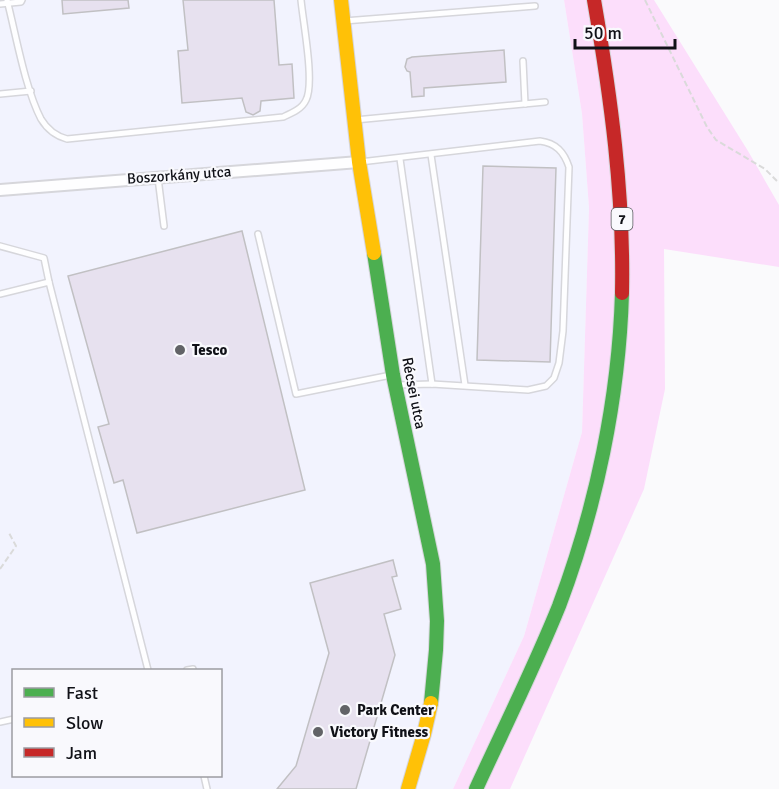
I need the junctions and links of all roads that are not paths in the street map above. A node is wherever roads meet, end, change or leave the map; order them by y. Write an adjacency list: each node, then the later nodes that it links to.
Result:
1 (22, 0): 5 (lane)
2 (301, 0): 10 (lane)
3 (341, 0): 8 (main road, Récsei utca)
4 (594, 0): 30 (main road, 7)
5 (8, 2): 6 (lane); 10 (lane)
6 (0, 4)
7 (534, 6): 8 (lane)
8 (342, 21): 14 (main road, Récsei utca)
9 (523, 61): 13 (lane)
10 (30, 91): 11 (lane)
11 (0, 94)
12 (545, 102): 13 (lane)
13 (525, 104): 14 (lane)
14 (353, 120): 17 (main road, Récsei utca)
15 (431, 155): 16 (lane); 27 (lane); 27 (lane)
16 (400, 159): 17 (lane); 26 (lane)
17 (359, 162): 18 (street, Boszorkány utca); 25 (main road, Récsei utca)
18 (157, 176): 19 (street, Boszorkány utca); 20 (lane)
19 (0, 190)
20 (164, 226)
21 (258, 234): 25 (lane)
22 (0, 246): 23 (lane)
23 (49, 282): 24 (lane); 28 (lane)
24 (0, 294)
25 (394, 380): 26 (lane); 29 (main road, Récsei utca)
26 (432, 384): 27 (lane)
27 (465, 385)
28 (148, 669)
29 (408, 789)
30 (476, 789)

